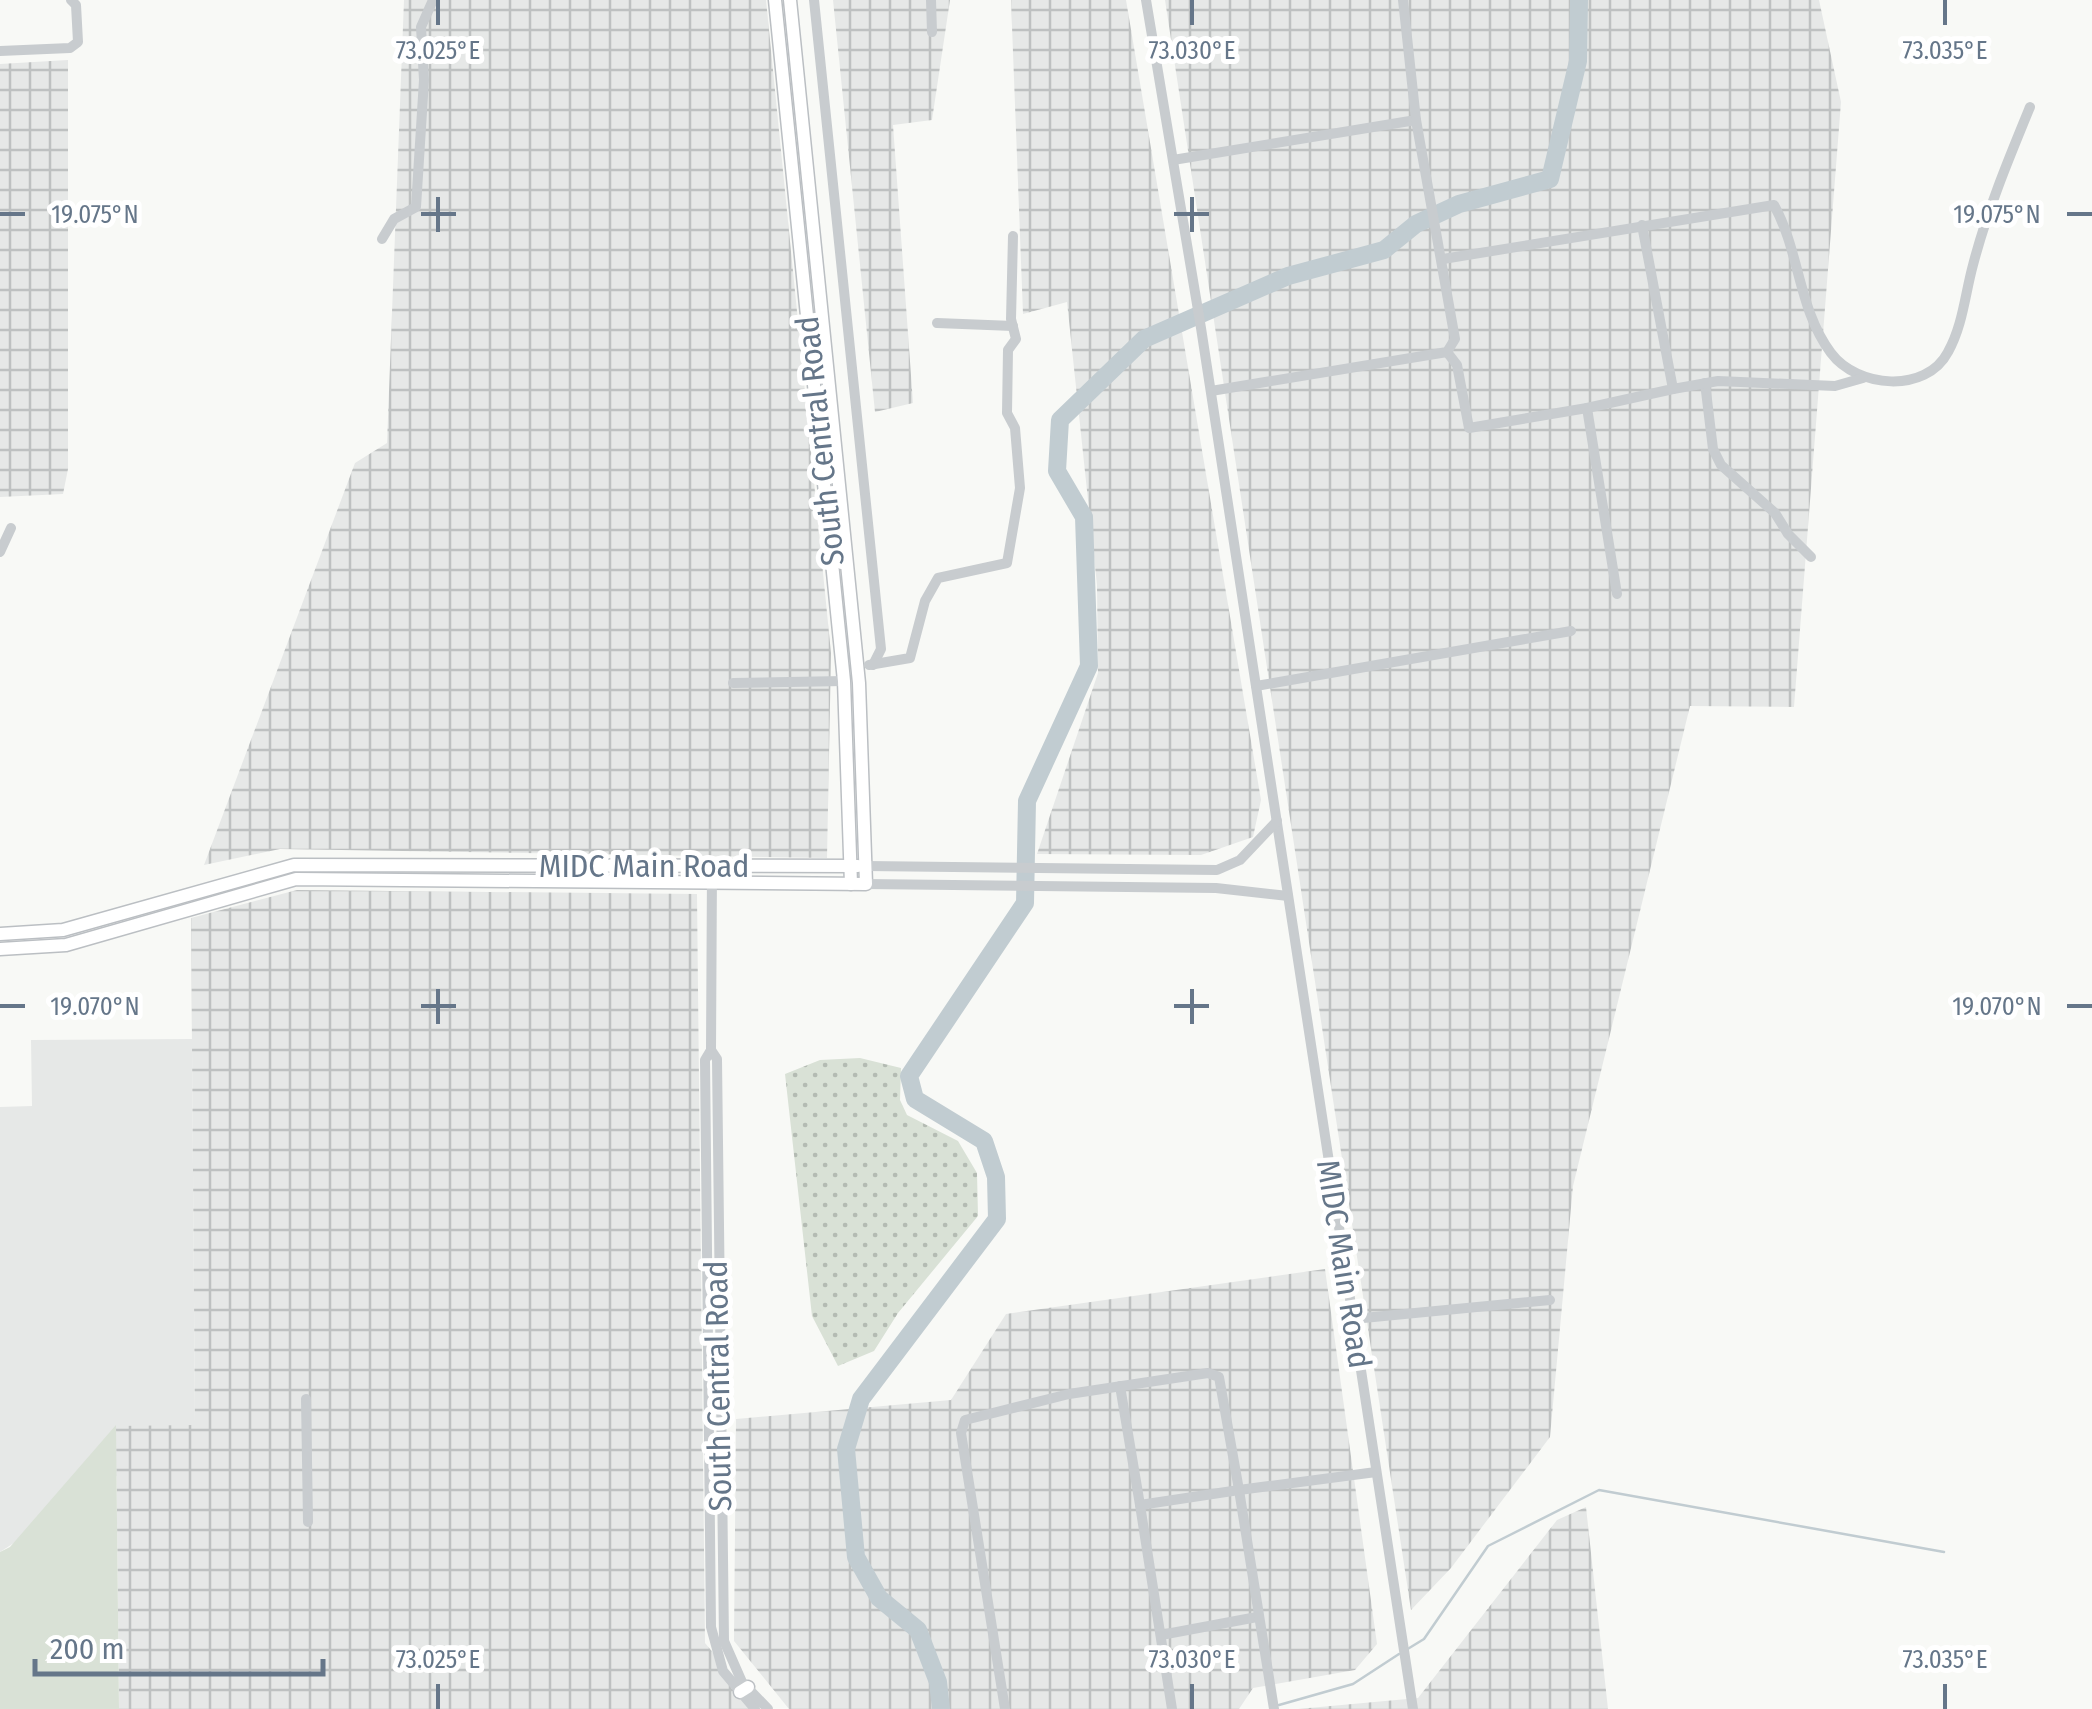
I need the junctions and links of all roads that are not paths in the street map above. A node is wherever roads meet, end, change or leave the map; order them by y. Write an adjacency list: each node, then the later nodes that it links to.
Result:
1 (71, 0): 10 (street)
2 (434, 0): 16 (street)
3 (774, 0): 19 (main road, South Central Road)
4 (790, 0): 18 (main road, South Central Road)
5 (814, 0): 34 (street)
6 (931, 0): 9 (street)
7 (1146, 0): 13 (street, MIDC Main Road)
8 (1402, 0): 12 (street)
9 (932, 32)
10 (0, 51)
11 (2030, 107): 23 (street)
12 (1416, 120): 13 (street); 17 (street)
13 (1173, 160): 26 (street, MIDC Main Road)
14 (1642, 225): 17 (street); 23 (street); 25 (street)
15 (1014, 236): 21 (street)
16 (382, 239)
17 (1442, 259): 22 (street)
18 (818, 272): 19 (main road); 33 (main road, South Central Road)
19 (803, 274): 35 (main road, South Central Road)
20 (937, 323): 21 (street)
21 (1012, 326): 34 (street)
22 (1447, 352): 26 (street); 27 (street)
23 (1863, 378): 24 (street)
24 (1705, 383): 25 (street); 30 (street)
25 (1673, 389): 27 (street)
26 (1211, 391): 37 (street, MIDC Main Road)
27 (1586, 408): 31 (street)
28 (10, 528): 29 (street)
29 (0, 552)
30 (1811, 557)
31 (1617, 594)
32 (1571, 631): 37 (street)
33 (858, 664): 34 (street); 40 (main road, South Central Road)
34 (873, 665)
35 (844, 682): 36 (street); 39 (main road, South Central Road)
36 (733, 683)
37 (1256, 686): 38 (street, MIDC Main Road)
38 (1276, 821): 40 (street, MIDC Main Road); 45 (street, MIDC Main Road)
39 (850, 866): 40 (main road, MIDC Main Road); 41 (main road, MIDC Main Road); 43 (main road, South Central Road)
40 (866, 866): 44 (main road, South Central Road)
41 (712, 868): 42 (street, South Central Road); 46 (main road, MIDC Main Road)
42 (712, 883): 43 (main road, MIDC Main Road); 47 (main road, MIDC Main Road); 58 (street, South Central Road)
43 (850, 884): 44 (main road, MIDC Main Road)
44 (866, 884): 45 (street, MIDC Main Road)
45 (1288, 896): 49 (street, MIDC Main Road)
46 (0, 934)
47 (0, 949)
48 (1550, 1300): 49 (street)
49 (1353, 1320): 52 (street, MIDC Main Road)
50 (1120, 1386): 53 (street); 54 (street); 61 (street)
51 (306, 1399): 55 (street)
52 (1376, 1472): 53 (street); 64 (street, MIDC Main Road)
53 (1238, 1490): 54 (street); 56 (street)
54 (1140, 1505): 57 (street)
55 (308, 1522)
56 (1257, 1618): 57 (street); 63 (street)
57 (1160, 1635): 62 (street)
58 (744, 1690): 59 (street, South Central Road); 60 (street, South Central Road)
59 (754, 1709)
60 (768, 1709)
61 (1005, 1709)
62 (1172, 1709)
63 (1274, 1709)
64 (1413, 1709)

